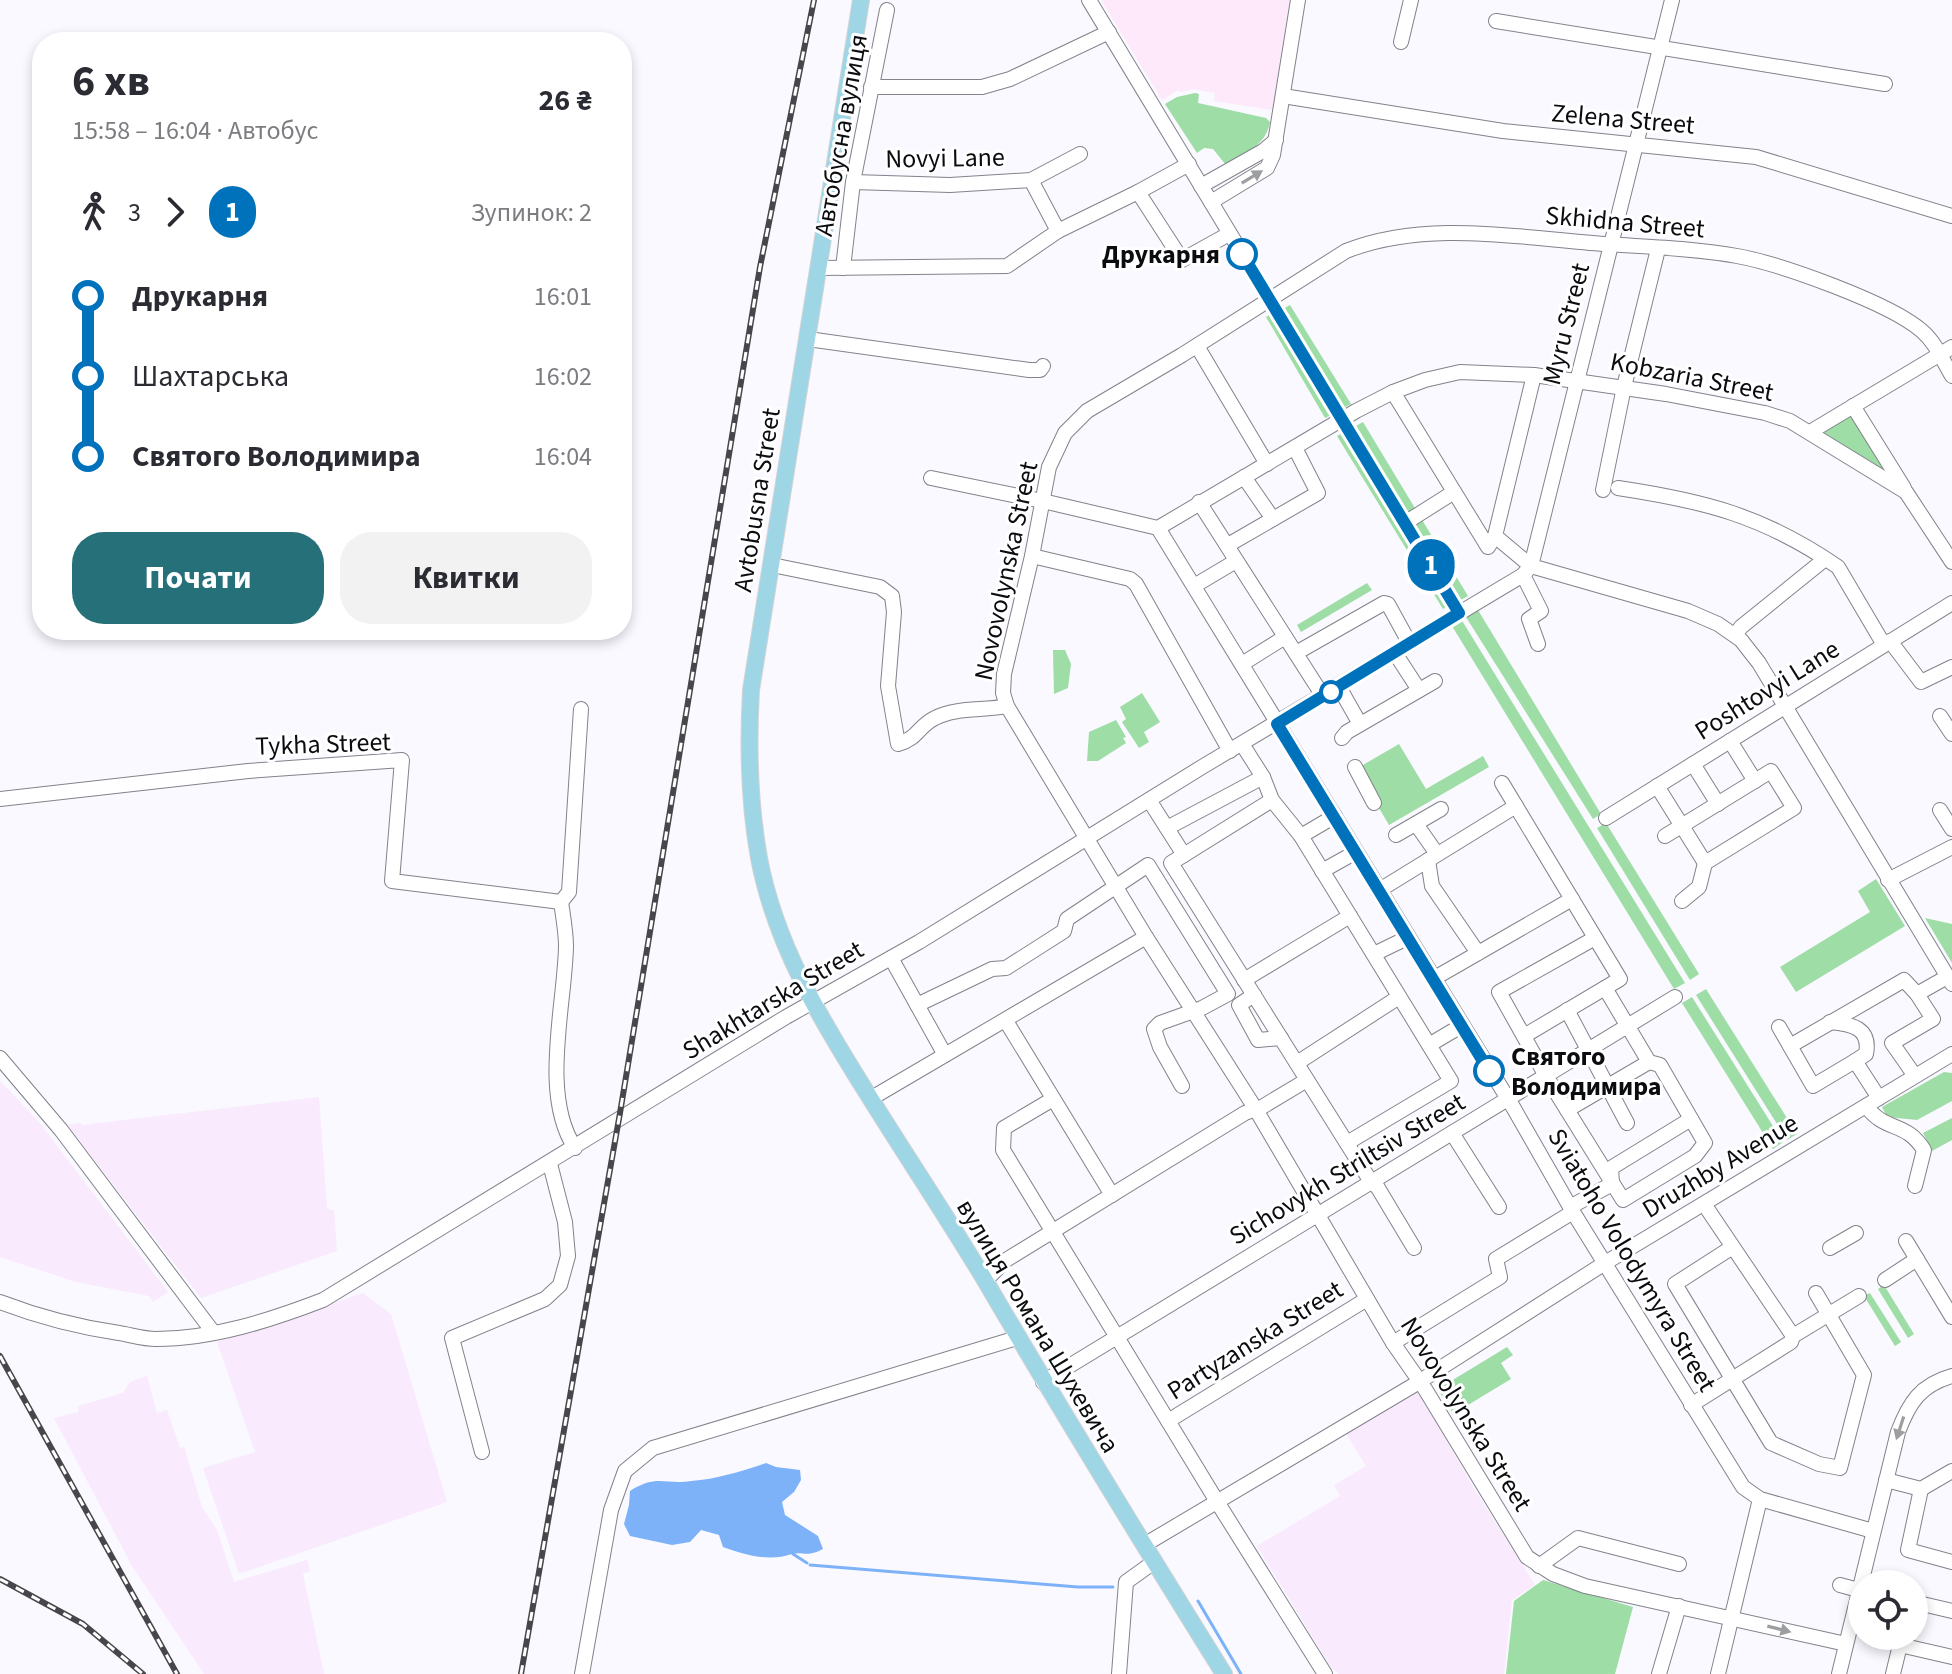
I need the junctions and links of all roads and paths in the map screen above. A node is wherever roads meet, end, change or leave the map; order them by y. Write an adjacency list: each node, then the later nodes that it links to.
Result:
1 (861, 0): 28 (main road, Avtobusna Street)
2 (1089, 0): 8 (street)
3 (1298, 0): 13 (street)
4 (1411, 0): 9 (street)
5 (1672, 0): 10 (street, Myru Street)
6 (887, 10): 12 (street, Автобусна вулиця)
7 (1496, 21): 10 (street)
8 (1109, 32): 12 (street); 17 (street)
9 (1401, 42)
10 (1660, 47): 11 (street); 15 (street, Myru Street)
11 (1885, 84)
12 (871, 87): 19 (street, Автобусна вулиця)
13 (1283, 96): 14 (street); 15 (street, Zelena Street)
14 (1276, 140): 20 (street); 22 (street, one-way to 14)
15 (1636, 144): 23 (street, Zelena Street); 26 (street, Myru Street)
16 (1080, 154): 18 (street, Novyi Lane)
17 (1186, 166): 20 (street); 21 (street)
18 (1031, 180): 19 (street, Novyi Lane); 24 (street)
19 (853, 182): 29 (street, Автобусна вулиця)
20 (1201, 186): 22 (street)
21 (1138, 192): 24 (street); 25 (street)
22 (1211, 202): 25 (street)
23 (1952, 216)
24 (1058, 231): 29 (street)
25 (1229, 234): 30 (street)
26 (1611, 245): 27 (street, Skhidna Street); 30 (street, Skhidna Street); 37 (street, Myru Street)
27 (1658, 249): 33 (street, Skhidna Street); 38 (street)
28 (820, 268): 29 (street); 31 (main road, Avtobusna Street)
29 (843, 268)
30 (1271, 299): 32 (street, Novovolynska Street); 41 (street)
31 (808, 339): 34 (street); 60 (main road, Avtobusna Street)
32 (1197, 346): 44 (street); 49 (street, Novovolynska Street)
33 (1946, 351): 36 (street, Skhidna Street); 40 (street)
34 (1043, 366)
35 (1534, 375): 37 (street, Kobzaria Street); 39 (street, Kobzaria Street); 54 (street)
36 (1952, 376)
37 (1577, 380): 38 (street, Kobzaria Street); 61 (street, Myru Street)
38 (1624, 387): 42 (street, Kobzaria Street); 57 (street)
39 (1393, 392): 41 (street, Kobzaria Street); 47 (street)
40 (1853, 406): 42 (street); 48 (street)
41 (1343, 419): 43 (street, Kobzaria Street); 52 (street)
42 (1810, 432): 48 (street, Kobzaria Street)
43 (1295, 448): 44 (street, Kobzaria Street); 51 (street)
44 (1267, 464): 45 (street, Kobzaria Street)
45 (1244, 477): 50 (street, Kobzaria Street); 51 (street)
46 (931, 478): 49 (street)
47 (1454, 492): 52 (street); 54 (street)
48 (1906, 492): 59 (street, Kobzaria Street)
49 (1042, 502): 53 (street); 56 (street, Novovolynska Street)
50 (1199, 502): 53 (street, Kobzaria Street); 55 (street)
51 (1273, 519): 55 (street)
52 (1405, 523): 64 (street)
53 (1158, 528): 62 (street, Sviatoho Volodymyra Street)
54 (1495, 536): 61 (street)
55 (1228, 545): 58 (street)
56 (1032, 556): 78 (street, Novovolynska Street); 87 (street)
57 (1825, 559): 65 (street); 67 (street)
58 (1236, 561): 62 (street); 66 (street)
59 (1952, 562)
60 (772, 565): 78 (street); 138 (main road, Avtobusna Street)
61 (1527, 571): 64 (street, Shakhtarska Street); 65 (street); 69 (street)
62 (1194, 586): 72 (street, Sviatoho Volodymyra Street)
63 (1952, 603): 67 (street, Poshtovyi Lane)
64 (1459, 613): 68 (street, Shakhtarska Street)
65 (1735, 635): 79 (street)
66 (1285, 637): 70 (street); 72 (street)
67 (1887, 643): 73 (street); 79 (street, Poshtovyi Lane)
68 (1410, 644): 70 (street); 71 (street, Shakhtarska Street)
69 (1538, 644)
70 (1296, 653): 77 (street)
71 (1395, 653): 75 (street, Shakhtarska Street); 76 (street)
72 (1242, 664): 82 (street, Sviatoho Volodymyra Street)
73 (1952, 667)
74 (1435, 681): 76 (street)
75 (1339, 687): 77 (street, Shakhtarska Street); 83 (street)
76 (1419, 690): 83 (street)
77 (1323, 696): 82 (street, Shakhtarska Street)
78 (1007, 706): 111 (street, Novovolynska Street)
79 (1784, 707): 86 (street, Poshtovyi Lane); 118 (street)
80 (581, 709): 123 (street)
81 (1940, 716): 84 (street)
82 (1277, 724): 87 (street, Shakhtarska Street); 102 (street, Sviatoho Volodymyra Street)
83 (1360, 724): 85 (street)
84 (1952, 734)
85 (1342, 738)
86 (1730, 741): 88 (street, Poshtovyi Lane); 91 (street)
87 (1236, 748): 90 (street); 95 (street, Shakhtarska Street)
88 (1693, 764): 93 (street, Poshtovyi Lane); 98 (street)
89 (1355, 767): 97 (street)
90 (1263, 777): 96 (street); 106 (street)
91 (1755, 781): 98 (street); 116 (street)
92 (1502, 783): 99 (street)
93 (1657, 786): 103 (street, Poshtovyi Lane); 105 (street)
94 (0, 799): 123 (street, Tykha Street)
95 (1149, 800): 106 (street); 111 (street, Shakhtarska Street)
96 (1272, 800): 109 (street); 114 (street)
97 (1374, 803)
98 (1718, 804): 105 (street)
99 (1516, 806): 115 (street); 121 (street)
100 (1441, 809): 104 (street)
101 (1940, 810): 107 (street)
102 (1335, 816): 109 (street); 113 (street, Sviatoho Volodymyra Street)
103 (1606, 818)
104 (1416, 824): 108 (street); 115 (street)
105 (1682, 826): 110 (street); 116 (street)
106 (1167, 828): 114 (street)
107 (1952, 829)
108 (1396, 835)
109 (1301, 836): 117 (street)
110 (1665, 836)
111 (1086, 840): 119 (street, Novovolynska Street); 130 (street, Shakhtarska Street)
112 (1952, 847): 118 (street)
113 (1356, 852): 117 (street); 120 (street, Sviatoho Volodymyra Street)
114 (1184, 855): 132 (street)
115 (1433, 857): 120 (street); 128 (street)
116 (1705, 863): 122 (street)
117 (1322, 871): 124 (street)
118 (1888, 880): 133 (street)
119 (1115, 886): 125 (street, Novovolynska Street); 139 (street); 141 (street)
120 (1378, 891): 126 (street, Sviatoho Volodymyra Street)
121 (1572, 899): 127 (street); 128 (street)
122 (1682, 901)
123 (561, 902): 172 (street)
124 (1350, 916): 129 (street); 132 (street)
125 (1146, 937): 141 (street, Novovolynska Street); 142 (street)
126 (1407, 938): 129 (street); 131 (street, Sviatoho Volodymyra Street)
127 (1595, 938): 134 (street); 147 (street)
128 (1478, 953): 131 (street)
129 (1374, 954): 136 (street)
130 (891, 958): 138 (street, Shakhtarska Street); 139 (street)
131 (1433, 979): 145 (street, Sviatoho Volodymyra Street)
132 (1244, 980): 156 (street)
133 (1950, 981): 135 (street)
134 (1605, 988): 140 (street); 144 (street)
135 (1917, 994): 143 (street); 158 (street)
136 (1399, 997): 148 (street); 156 (street)
137 (1675, 997): 144 (street, Sichovykh Striltsiv Street)
138 (812, 1002): 162 (main road, вулиця Романа Шухевича); 172 (street, Shakhtarska Street)
139 (917, 1005): 152 (street)
140 (1567, 1010): 147 (street); 150 (street)
141 (1193, 1011): 160 (street); 166 (street, Novovolynska Street)
142 (1006, 1021): 152 (street); 163 (street)
143 (1830, 1022): 149 (street); 154 (street)
144 (1629, 1025): 150 (street, Sichovykh Striltsiv Street); 155 (street)
145 (1461, 1026): 148 (street); 164 (street, Sviatoho Volodymyra Street)
146 (1779, 1027): 149 (street)
147 (1524, 1036): 157 (street)
148 (1429, 1045): 171 (street)
149 (1790, 1046): 154 (street)
150 (1587, 1050): 157 (street, Sichovykh Striltsiv Street); 161 (street)
151 (1952, 1054): 158 (street, Druzhby Avenue)
152 (945, 1055): 162 (street)
153 (0, 1058): 198 (street)
154 (1855, 1061): 165 (street)
155 (1649, 1062): 161 (street); 168 (street)
156 (1297, 1063): 159 (street)
157 (1546, 1076): 164 (street, Sichovykh Striltsiv Street); 167 (street)
158 (1915, 1076): 165 (street, Druzhby Avenue)
159 (1307, 1080): 166 (street); 171 (street)
160 (1182, 1086)
161 (1607, 1087): 167 (street); 169 (street)
162 (870, 1099): 191 (main road, вулиця Романа Шухевича)
163 (1053, 1099): 177 (street); 182 (street)
164 (1507, 1100): 170 (street, Sichovykh Striltsiv Street); 180 (street, Sviatoho Volodymyra Street)
165 (1872, 1102): 176 (street); 178 (street, Druzhby Avenue)
166 (1255, 1108): 177 (street); 181 (street, Novovolynska Street)
167 (1567, 1110): 175 (street)
168 (1691, 1119): 175 (street); 175 (street)
169 (1627, 1123)
170 (1452, 1133): 174 (street, Sichovykh Striltsiv Street); 179 (street)
171 (1347, 1143): 174 (street)
172 (575, 1148): 173 (street, Shakhtarska Street)
173 (550, 1164): 198 (street, Shakhtarska Street); 209 (street)
174 (1373, 1181): 181 (street, Sichovykh Striltsiv Street); 185 (street)
175 (1612, 1184): 180 (street)
176 (1915, 1186)
177 (1112, 1195): 182 (street)
178 (1704, 1204): 186 (street); 189 (street, Druzhby Avenue)
179 (1499, 1207)
180 (1571, 1210): 189 (street, Sviatoho Volodymyra Street); 202 (street)
181 (1316, 1215): 194 (street, Novovolynska Street); 200 (street, Sichovykh Striltsiv Street)
182 (1053, 1231): 191 (street); 200 (street)
183 (1856, 1233): 187 (street)
184 (1906, 1241): 188 (street)
185 (1414, 1248)
186 (1731, 1248): 199 (street); 204 (street)
187 (1830, 1248)
188 (1917, 1259): 190 (street); 197 (street)
189 (1605, 1263): 205 (street, Druzhby Avenue); 207 (street, Sviatoho Volodymyra Street)
190 (1885, 1280)
191 (985, 1281): 201 (main road, вулиця Романа Шухевича)
192 (1816, 1293): 196 (street)
193 (1859, 1296): 196 (street)
194 (1367, 1299): 202 (street, Novovolynska Street); 208 (street, Partyzanska Street)
195 (0, 1302): 198 (street, Shakhtarska Street)
196 (1829, 1315): 199 (street); 204 (street)
197 (1952, 1317)
198 (213, 1332)
199 (1793, 1336): 204 (street)
200 (1118, 1337): 206 (street, Sichovykh Striltsiv Street); 208 (street)
201 (1017, 1338): 206 (main road, вулиця Романа Шухевича); 231 (street)
202 (1393, 1343): 205 (street, Novovolynska Street)
203 (1952, 1376): 211 (street, one-way to 211)
204 (1733, 1379): 207 (street)
205 (1420, 1381): 214 (street, Druzhby Avenue); 220 (street, Novovolynska Street)
206 (1043, 1382): 216 (main road, вулиця Романа Шухевича)
207 (1691, 1405): 213 (street, Sviatoho Volodymyra Street)
208 (1168, 1421): 214 (street)
209 (482, 1452)
210 (1952, 1471): 212 (street)
211 (1886, 1480): 212 (street); 215 (street)
212 (1921, 1489): 218 (street)
213 (1760, 1499): 215 (street); 227 (street)
214 (1216, 1501): 216 (street, Druzhby Avenue); 234 (street)
215 (1873, 1531): 221 (street)
216 (1144, 1545): 217 (main road, вулиця Романа Шухевича)
217 (1154, 1562): 232 (street); 233 (main road, вулиця Романа Шухевича)
218 (1952, 1562)
219 (1679, 1564): 220 (street)
220 (1539, 1566): 225 (street, Novovolynska Street)
221 (1864, 1570)
222 (1840, 1585): 223 (street)
223 (1848, 1587)
224 (1928, 1605): 226 (street)
225 (1679, 1606): 227 (street, Novovolynska Street); 235 (street)
226 (1952, 1611)
227 (1733, 1618): 229 (street, Novovolynska Street, one-way to 229); 236 (street)
228 (1848, 1636): 229 (street)
229 (1846, 1644): 237 (street)
230 (1952, 1657): 238 (street)
231 (582, 1674)
232 (1119, 1674)
233 (1224, 1674)
234 (1325, 1674)
235 (1659, 1674)
236 (1718, 1674)
237 (1839, 1674)
238 (1893, 1674)

